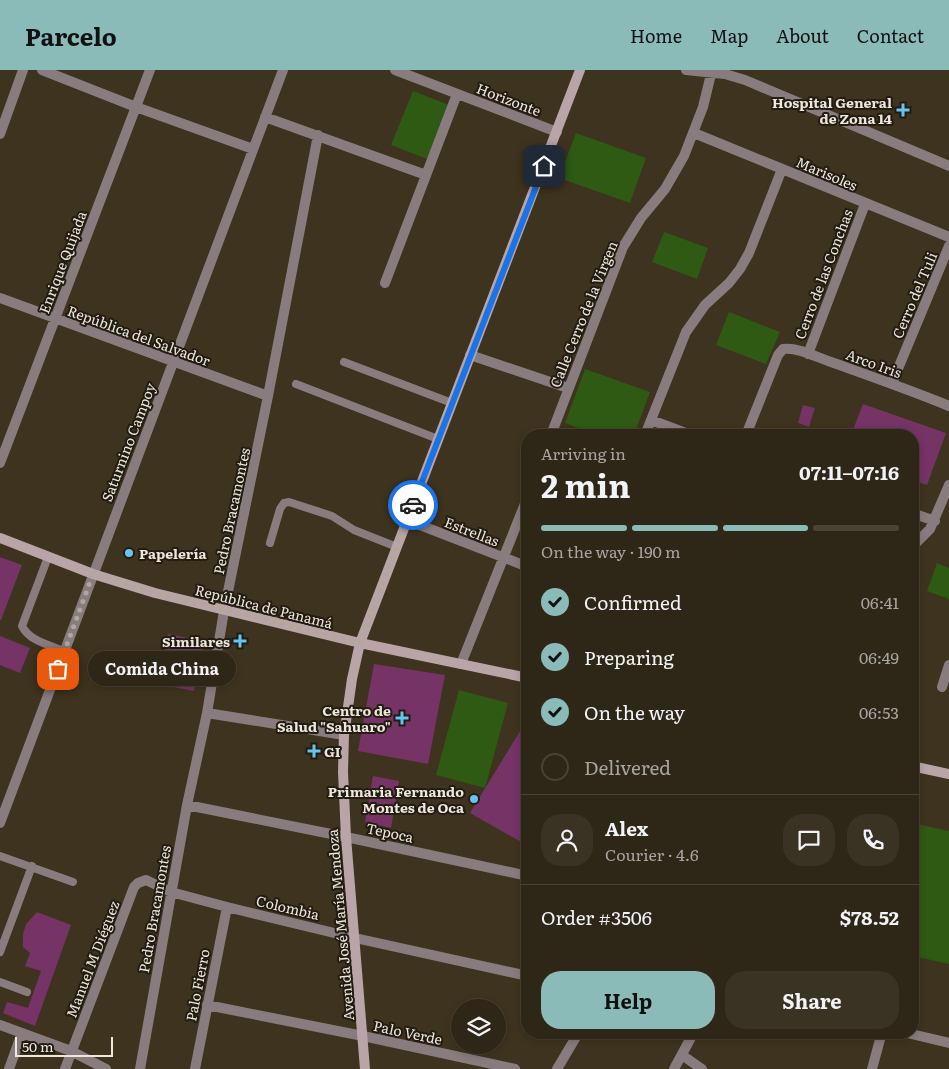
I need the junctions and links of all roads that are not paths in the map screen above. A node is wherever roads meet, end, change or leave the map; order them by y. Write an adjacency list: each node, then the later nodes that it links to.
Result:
1 (23, 70): 14 (street)
2 (42, 70): 10 (street)
3 (150, 70): 10 (street, Enrique Quijada)
4 (283, 70): 11 (street, Saturnino Campoy)
5 (395, 70): 9 (street, Horizonte)
6 (580, 70): 12 (street, Avenida José María Mendoza)
7 (686, 70): 8 (street)
8 (712, 71): 13 (street, Calle Cerro de la Virgen); 17 (street)
9 (457, 94): 12 (street, Horizonte); 19 (street)
10 (136, 107): 16 (street); 25 (street, Enrique Quijada)
11 (265, 117): 15 (street); 16 (street, Saturnino Campoy)
12 (557, 132): 28 (street, Avenida José María Mendoza)
13 (694, 133): 18 (street, Marisoles); 33 (street, Calle Cerro de la Virgen)
14 (0, 134)
15 (318, 135): 19 (street); 34 (street, Pedro Bracamontes)
16 (254, 149): 29 (street, Saturnino Campoy)
17 (949, 166)
18 (782, 169): 20 (street, Marisoles); 37 (street)
19 (426, 175): 23 (street)
20 (865, 204): 21 (street, Marisoles); 27 (street, Cerro de las Conchas)
21 (949, 236)
22 (949, 246): 31 (street, Cerro del Tuli)
23 (385, 283)
24 (0, 298): 25 (street, República del Salvador)
25 (55, 319): 29 (street, República del Salvador); 43 (street, Enrique Quijada)
26 (790, 348): 27 (street, Arco Iris); 41 (street, Cerro de las Conchas)
27 (808, 354): 31 (street, Arco Iris)
28 (470, 355): 33 (street); 35 (street, Avenida José María Mendoza)
29 (173, 362): 34 (street, República del Salvador); 56 (street, Saturnino Campoy)
30 (344, 362): 35 (lane)
31 (892, 383): 36 (street, Arco Iris)
32 (296, 384): 42 (lane)
33 (568, 388): 38 (street, Calle Cerro de la Virgen)
34 (268, 396): 57 (street, Pedro Bracamontes)
35 (452, 403): 42 (street, Avenida José María Mendoza)
36 (949, 406)
37 (651, 420): 39 (street); 40 (street)
38 (552, 429)
39 (648, 429)
40 (674, 429)
41 (748, 429)
42 (438, 439): 47 (street, Avenida José María Mendoza)
43 (0, 463)
44 (949, 485): 48 (street)
45 (521, 514): 54 (street)
46 (919, 516): 48 (street)
47 (407, 520): 52 (street, Avenida José María Mendoza); 54 (street, Estrellas)
48 (934, 521): 50 (street)
49 (0, 538): 53 (street, República de Panamá)
50 (919, 541)
51 (270, 543): 52 (lane)
52 (397, 547): 58 (street, Avenida José María Mendoza)
53 (48, 556): 56 (street, República de Panamá); 59 (lane)
54 (504, 558): 55 (street, Estrellas); 60 (street)
55 (521, 564)
56 (93, 574): 57 (street, República de Panamá); 59 (street, Saturnino Campoy)
57 (224, 611): 58 (street, República de Panamá); 64 (street, Pedro Bracamontes)
58 (360, 643): 60 (street, República de Panamá); 65 (street, Avenida José María Mendoza)
59 (64, 651): 68 (street, Saturnino Campoy)
60 (461, 664): 62 (street, República de Panamá)
61 (949, 665): 63 (street)
62 (521, 677)
63 (942, 687)
64 (208, 713): 65 (street); 69 (street, Pedro Bracamontes)
65 (344, 735): 71 (street, Avenida José María Mendoza)
66 (919, 768): 67 (street)
67 (949, 774)
68 (5, 794): 70 (street, Saturnino Campoy)
69 (187, 805): 71 (street, Tepoca); 77 (street, Pedro Bracamontes)
70 (0, 823)
71 (346, 837): 74 (street, Tepoca); 79 (street, Avenida José María Mendoza)
72 (0, 856): 73 (lane)
73 (32, 866): 75 (lane); 80 (lane)
74 (521, 874)
75 (73, 882)
76 (134, 887): 77 (street, Colombia); 93 (street, Manuel M Diéguez)
77 (171, 892): 78 (street, Colombia); 98 (street, Pedro Bracamontes)
78 (227, 907): 79 (street, Colombia); 84 (street, Palo Fierro)
79 (355, 938): 81 (street, Colombia); 87 (street, Avenida José María Mendoza)
80 (0, 952)
81 (521, 974)
82 (0, 982): 83 (lane)
83 (27, 992)
84 (207, 1005): 87 (street, Palo Verde); 99 (street, Palo Fierro)
85 (0, 1025): 86 (street)
86 (22, 1034): 93 (street); 95 (street)
87 (362, 1036): 100 (street, Avenida José María Mendoza); 101 (street, Palo Verde)
88 (919, 1036): 92 (street)
89 (575, 1039): 102 (street)
90 (690, 1039): 94 (street)
91 (880, 1039): 105 (street)
92 (949, 1043)
93 (71, 1051): 96 (street, Manuel M Diéguez); 97 (street)
94 (682, 1055): 103 (street); 104 (street)
95 (9, 1069)
96 (65, 1069)
97 (106, 1069)
98 (140, 1069)
99 (195, 1069)
100 (366, 1069)
101 (514, 1069)
102 (557, 1069)
103 (674, 1069)
104 (702, 1069)
105 (872, 1069)

